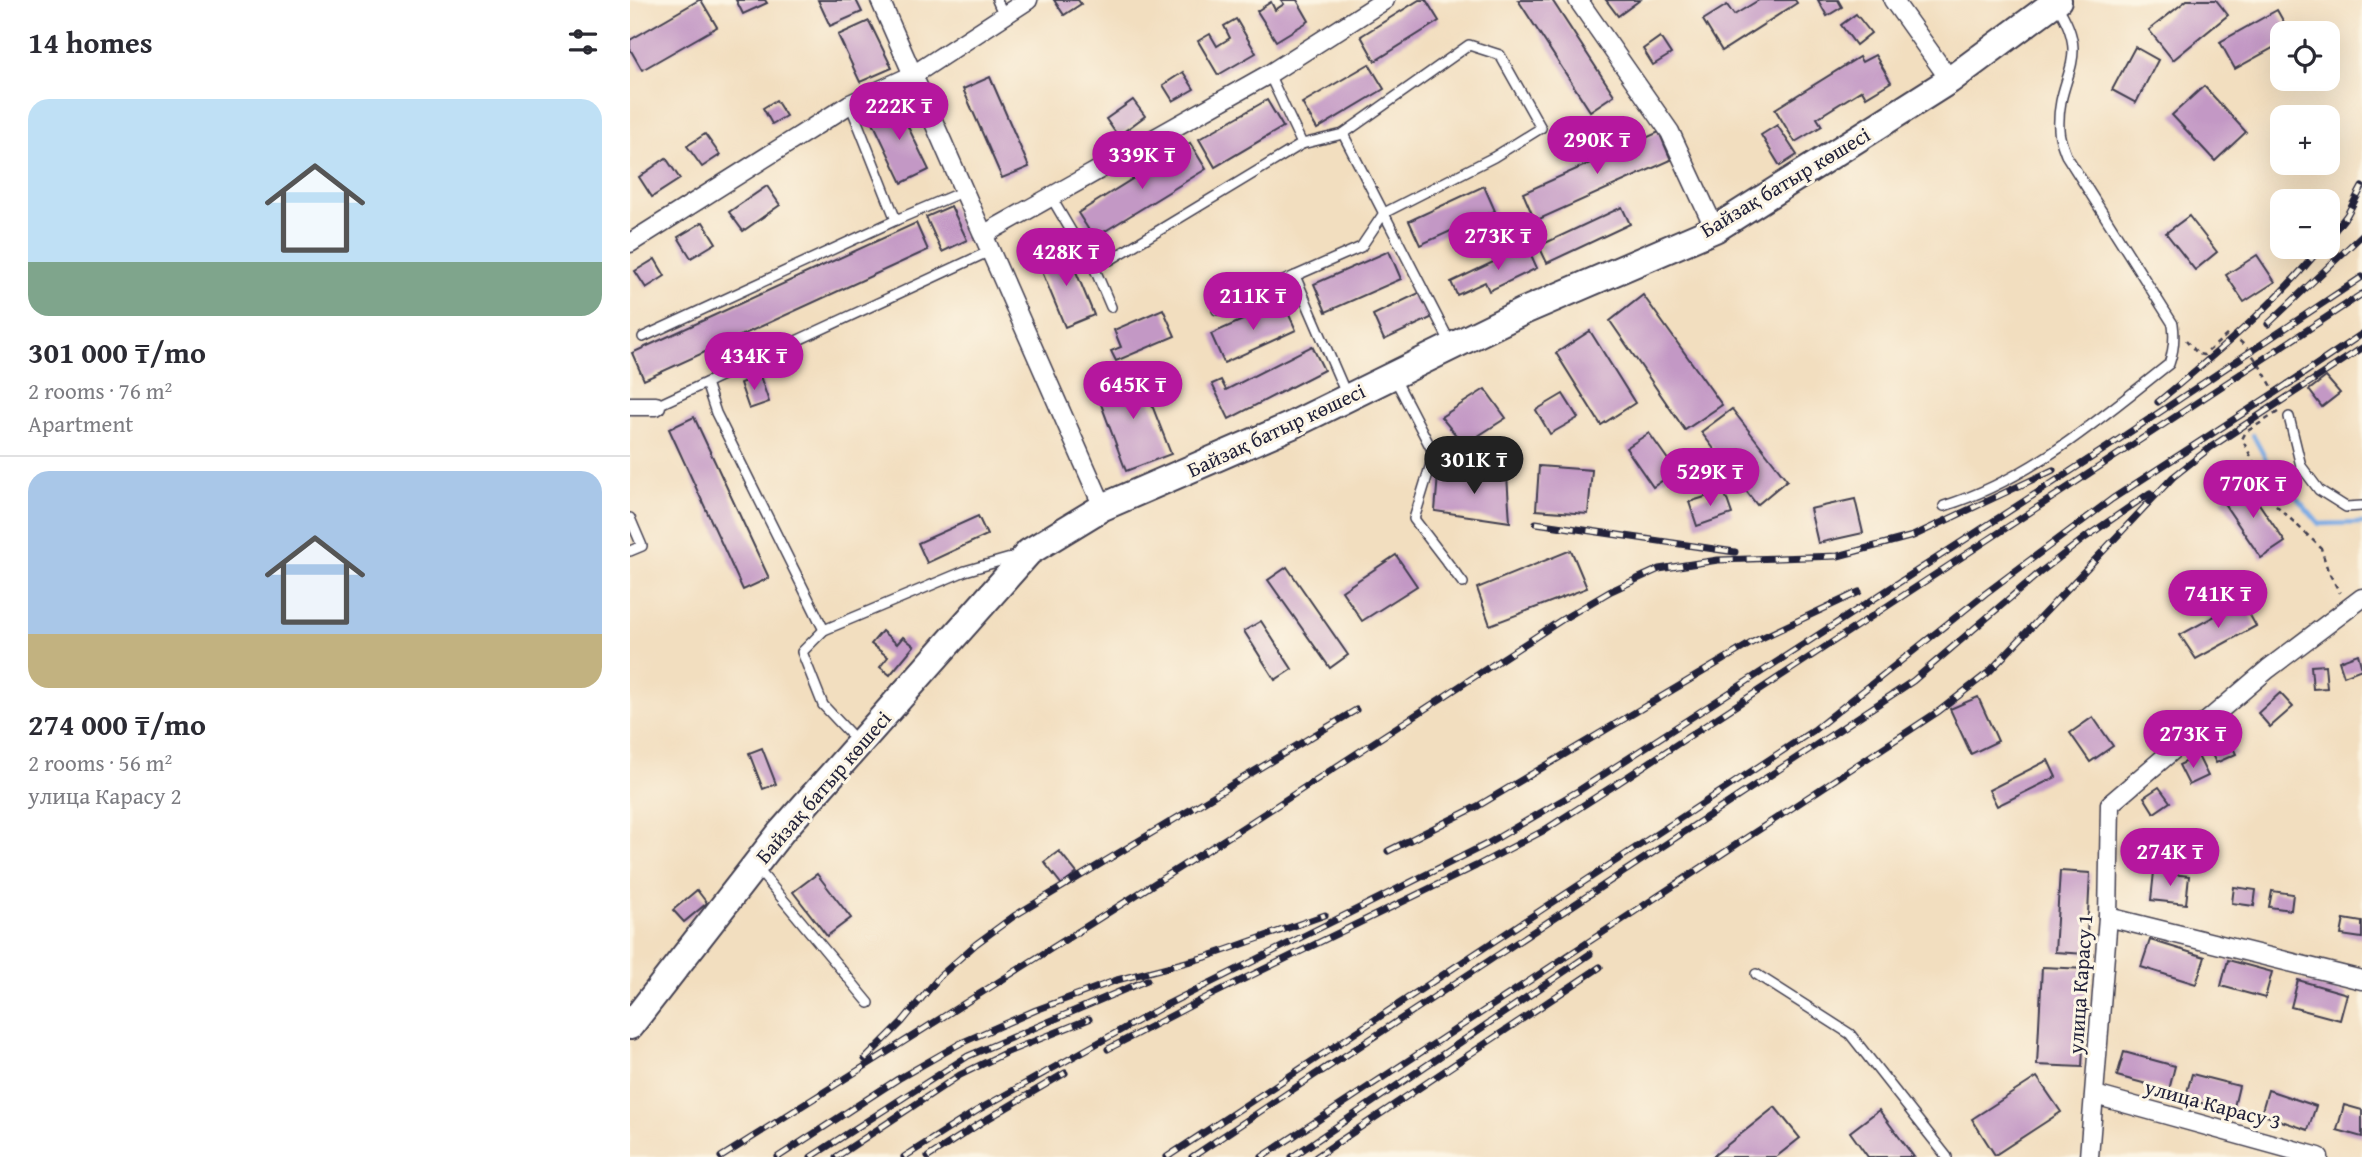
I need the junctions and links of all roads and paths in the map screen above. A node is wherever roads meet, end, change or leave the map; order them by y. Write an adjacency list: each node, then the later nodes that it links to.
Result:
1 (880, 0): 9 (street)
2 (1028, 0): 7 (street)
3 (1385, 0): 8 (street)
4 (1578, 0): 18 (street)
5 (1893, 0): 10 (street)
6 (2057, 1): 10 (main road, Байзақ батыр көшесі); 25 (lane)
7 (1000, 8): 9 (street)
8 (1269, 74): 13 (lane); 15 (street)
9 (913, 75): 11 (street); 14 (street)
10 (1950, 80): 18 (main road, Байзақ батыр көшесі)
11 (850, 104): 17 (lane); 19 (street)
12 (1343, 134): 13 (lane); 16 (lane); 16 (lane)
13 (1302, 144): 21 (lane)
14 (964, 191): 17 (lane); 20 (street)
15 (1051, 197): 20 (street); 21 (lane)
16 (1384, 213): 22 (lane); 27 (lane)
17 (896, 220): 26 (lane)
18 (1715, 229): 27 (main road, Байзақ батыр көшесі)
19 (630, 243)
20 (987, 243): 29 (lane); 34 (street)
21 (1085, 246): 23 (lane)
22 (1295, 276): 24 (lane); 30 (lane)
23 (1111, 307)
24 (1217, 310)
25 (2173, 324): 35 (lane); 41 (path)
26 (643, 337)
27 (1452, 346): 28 (main road, Байзақ батыр көшесі)
28 (1394, 375): 30 (main road, Байзақ батыр көшесі); 40 (lane)
29 (705, 383): 32 (lane); 42 (lane)
30 (1348, 398): 34 (main road, Байзақ батыр көшесі)
31 (630, 406): 32 (street)
32 (656, 406)
33 (2289, 416): 36 (lane)
34 (1103, 506): 39 (main road, Байзақ батыр көшесі)
35 (1944, 506)
36 (2362, 506)
37 (630, 519): 38 (lane)
38 (630, 551)
39 (1029, 552): 42 (lane); 43 (main road, Байзақ батыр көшесі)
40 (1463, 583)
41 (2355, 603): 45 (street, улица Карасу 1)
42 (824, 630): 43 (lane)
43 (859, 744): 44 (main road, Байзақ батыр көшесі)
44 (755, 866): 48 (lane); 49 (main road, Байзақ батыр көшесі)
45 (2108, 917): 47 (street); 50 (street, улица Карасу 1)
46 (1756, 974): 51 (lane)
47 (2362, 981)
48 (869, 1003)
49 (630, 1026)
50 (2095, 1095): 52 (street, улица Карасу 1); 53 (street, улица Карасу 3)
51 (1947, 1157)
52 (2089, 1157)
53 (2319, 1157)

